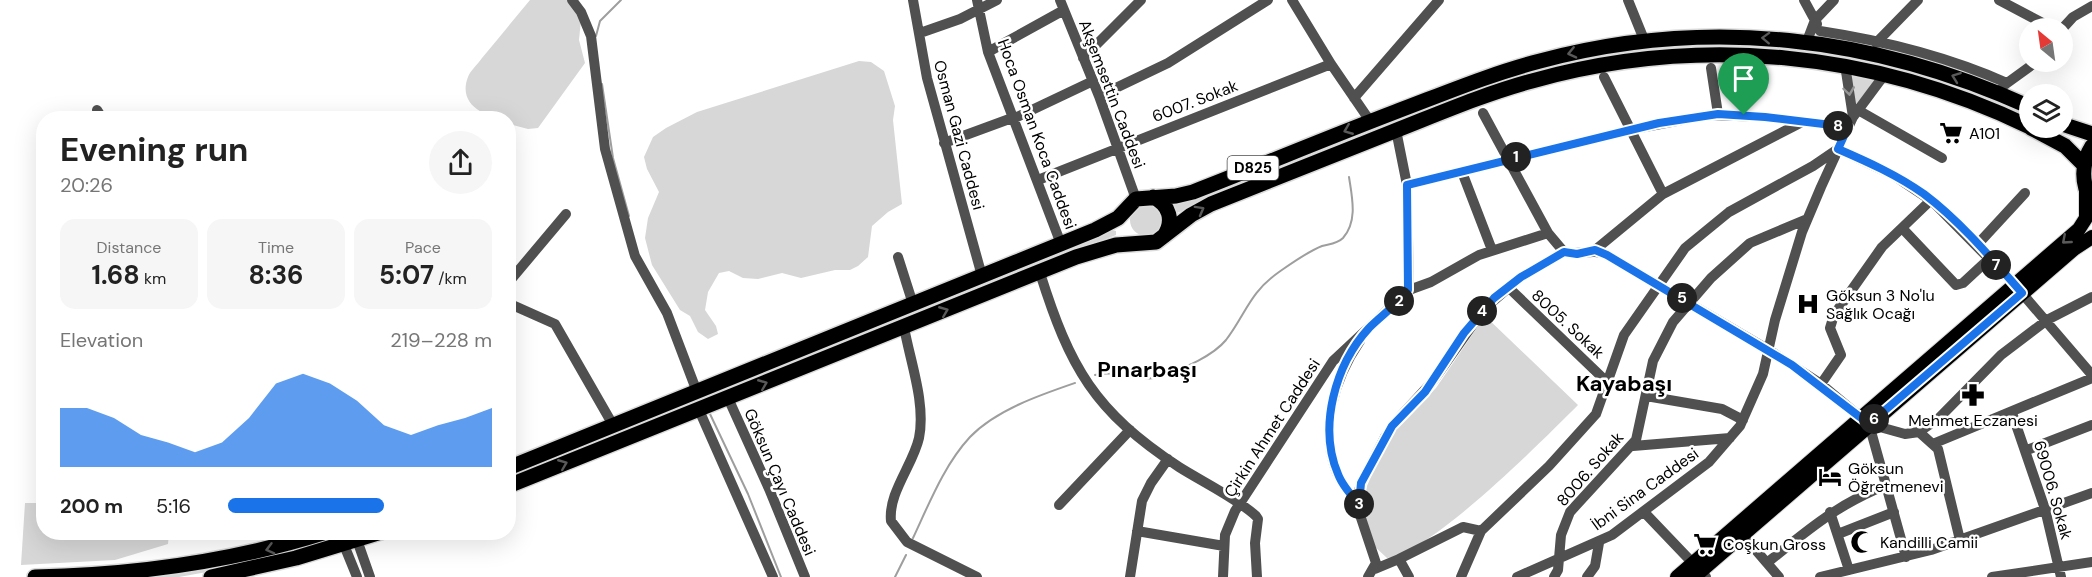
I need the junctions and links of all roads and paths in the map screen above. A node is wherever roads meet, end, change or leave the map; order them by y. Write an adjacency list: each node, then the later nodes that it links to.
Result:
1 (572, 0): 100 (street)
2 (913, 0): 19 (street, Osman Gazi Caddesi)
3 (997, 0): 13 (street)
4 (1141, 0): 26 (street)
5 (1268, 0): 35 (street)
6 (1292, 0): 27 (street)
7 (1439, 0): 36 (street)
8 (1628, 0): 23 (street)
9 (1804, 0): 18 (street)
10 (1834, 0): 18 (street)
11 (1918, 0): 21 (street)
12 (1999, 0): 16 (street)
13 (978, 5): 19 (street); 24 (street, Hoca Osman Koca Caddesi)
14 (1062, 5): 24 (street); 26 (street, Akşemsettin Caddesi)
15 (2092, 6): 17 (street)
16 (2033, 18)
17 (2072, 18)
18 (1815, 20): 20 (street); 22 (street)
19 (920, 33): 51 (street, Osman Gazi Caddesi)
20 (1823, 37): 21 (street); 22 (highway, D825); 25 (highway, D825)
21 (1879, 40): 25 (street); 34 (street)
22 (1807, 41): 23 (highway, D825, one-way to 23)
23 (1645, 42): 42 (highway, D825, one-way to 42)
24 (988, 52): 41 (street, Hoca Osman Koca Caddesi)
25 (1868, 52): 34 (highway, D825, one-way to 25)
26 (1083, 58): 33 (street, Akşemsettin Caddesi)
27 (1331, 64): 36 (street); 53 (street, 6007. Sokak)
28 (1845, 64): 31 (highway, D825); 39 (street, one-way to 39); 47 (highway, D825)
29 (1711, 68): 40 (street)
30 (2023, 72): 34 (street)
31 (1885, 74): 39 (street, İbni Sina Caddesi); 44 (highway, D825)
32 (1604, 77): 48 (street)
33 (1093, 81): 35 (street, Akşemsettin Caddesi); 41 (street)
34 (2001, 88): 37 (highway, D825)
35 (1099, 96): 53 (street, Akşemsettin Caddesi)
36 (1354, 98): 42 (street)
37 (2019, 100)
38 (1483, 113): 56 (street)
39 (1856, 113): 45 (street, İbni Sina Caddesi); 55 (street)
40 (1718, 114): 43 (street); 48 (street)
41 (1012, 118): 51 (street); 59 (street, Hoca Osman Koca Caddesi)
42 (1370, 122): 64 (highway, D825, one-way to 64)
43 (1802, 122): 45 (street); 62 (street)
44 (2019, 122)
45 (1848, 127): 54 (street, İbni Sina Caddesi)
46 (2073, 128): 49 (highway)
47 (1396, 130): 60 (street); 72 (highway, D825, one-way to 47)
48 (1629, 130): 56 (street); 62 (street)
49 (2092, 134)
50 (2050, 138): 57 (highway, D825)
51 (944, 143): 84 (street, Osman Gazi Caddesi)
52 (2092, 146): 57 (highway)
53 (1118, 148): 59 (street, 6007. Sokak); 65 (street, Akşemsettin Caddesi)
54 (1838, 149): 66 (street); 69 (street, İbni Sina Caddesi); 85 (street)
55 (1942, 158)
56 (1508, 159): 58 (street); 71 (street)
57 (2084, 165): 63 (highway)
58 (1462, 172): 60 (street); 77 (street)
59 (1038, 180): 75 (street, Hoca Osman Koca Caddesi)
60 (1407, 185): 88 (street)
61 (2025, 193): 76 (street)
62 (1663, 194): 78 (street)
63 (2089, 196): 87 (main road, one-way to 87)
64 (1153, 197): 65 (highway, D825); 72 (highway)
65 (1136, 199): 67 (highway)
66 (1931, 200): 70 (street); 76 (street)
67 (1125, 211): 74 (highway); 75 (highway)
68 (566, 214): 82 (street)
69 (1808, 219): 90 (street, 8006. Sokak); 96 (street, İbni Sina Caddesi)
70 (1902, 228): 81 (street); 99 (street)
71 (1548, 233): 77 (street); 79 (street)
72 (1164, 236): 74 (highway, D825)
73 (2092, 237): 87 (main road)
74 (1141, 243): 83 (highway, D825)
75 (1061, 244): 84 (highway)
76 (1977, 245): 81 (street)
77 (1492, 250): 88 (street)
78 (1595, 250): 79 (street); 85 (street)
79 (1564, 252): 86 (street)
80 (898, 257): 91 (street)
81 (1990, 258): 87 (street)
82 (516, 273)
83 (1040, 273): 94 (highway, D825, one-way to 83); 109 (street)
84 (982, 276): 91 (highway)
85 (1658, 284): 90 (street); 98 (street)
86 (1508, 287): 98 (street, 8005. Sokak); 120 (street)
87 (2019, 289): 93 (street); 106 (main road)
88 (1408, 290): 95 (street, Çirkin Ahmet Caddesi)
89 (2092, 297): 93 (street)
90 (1688, 302): 96 (street); 101 (street, 8006. Sokak)
91 (913, 304): 100 (highway)
92 (516, 306): 107 (street)
93 (2047, 320): 97 (street); 110 (street)
94 (904, 327): 102 (highway, D825, one-way to 94); 152 (street)
95 (1368, 329): 120 (street); 122 (street, Çirkin Ahmet Caddesi)
96 (1769, 350): 99 (street); 105 (street, İbni Sina Caddesi)
97 (2092, 377): 104 (street)
98 (1608, 383): 128 (street)
99 (1821, 384): 106 (street)
100 (697, 392): 107 (highway)
101 (1646, 396): 105 (street); 113 (street, 8006. Sokak)
102 (728, 398): 103 (highway, D825); 151 (street, Göksun Çayı Caddesi)
103 (699, 410): 117 (highway, D825, one-way to 103); 150 (street)
104 (2012, 413): 112 (street); 114 (street, 69006. Sokak)
105 (1743, 420): 111 (street, İbni Sina Caddesi)
106 (1865, 421): 110 (street); 118 (street); 129 (main road); 143 (main road)
107 (613, 425): 116 (highway)
108 (2092, 425): 114 (street)
109 (1130, 430): 115 (street); 121 (street)
110 (1919, 432): 112 (street)
111 (1730, 438): 113 (street); 124 (street, İbni Sina Caddesi)
112 (1935, 443): 133 (street)
113 (1633, 446): 138 (street, 8006. Sokak)
114 (2027, 450): 123 (street, 69006. Sokak)
115 (1168, 459): 122 (street); 127 (street)
116 (516, 465)
117 (516, 483)
118 (1886, 484): 125 (street); 126 (street)
119 (2092, 493): 123 (street)
120 (1359, 504): 144 (street)
121 (1059, 505)
122 (1239, 505): 136 (street, Çirkin Ahmet Caddesi); 155 (street)
123 (2045, 509): 133 (street); 145 (street, 69006. Sokak)
124 (1644, 512): 135 (street, İbni Sina Caddesi); 143 (street)
125 (1830, 512): 130 (street); 141 (street)
126 (1894, 512): 130 (street); 137 (street)
127 (1137, 531): 136 (street); 153 (street)
128 (1481, 531): 139 (street); 157 (street)
129 (1742, 534): 141 (street); 143 (main road)
130 (1838, 534): 142 (street)
131 (298, 540): 146 (highway, one-way to 146)
132 (358, 540): 134 (highway)
133 (1960, 540): 137 (street)
134 (350, 543): 147 (highway); 148 (street); 149 (street)
135 (1599, 543): 138 (street, İbni Sina Caddesi); 160 (street)
136 (1224, 546): 154 (street, Çirkin Ahmet Caddesi)
137 (1906, 557): 142 (street)
138 (1559, 558): 158 (street, İbni Sina Caddesi); 159 (street, 8006. Sokak)
139 (1399, 559): 144 (street); 156 (street)
140 (2092, 562): 145 (street)
141 (1767, 563): 162 (street)
142 (1849, 570): 163 (street)
143 (1698, 572): 161 (main road)
144 (1372, 573)
145 (2060, 573): 164 (street)
146 (35, 577)
147 (212, 577)
148 (357, 577)
149 (370, 577)
150 (772, 577)
151 (805, 577)
152 (977, 577)
153 (1130, 577)
154 (1223, 577)
155 (1257, 577)
156 (1409, 577)
157 (1461, 577)
158 (1517, 577)
159 (1554, 577)
160 (1587, 577)
161 (1677, 577)
162 (1779, 577)
163 (1820, 577)
164 (1992, 577)

